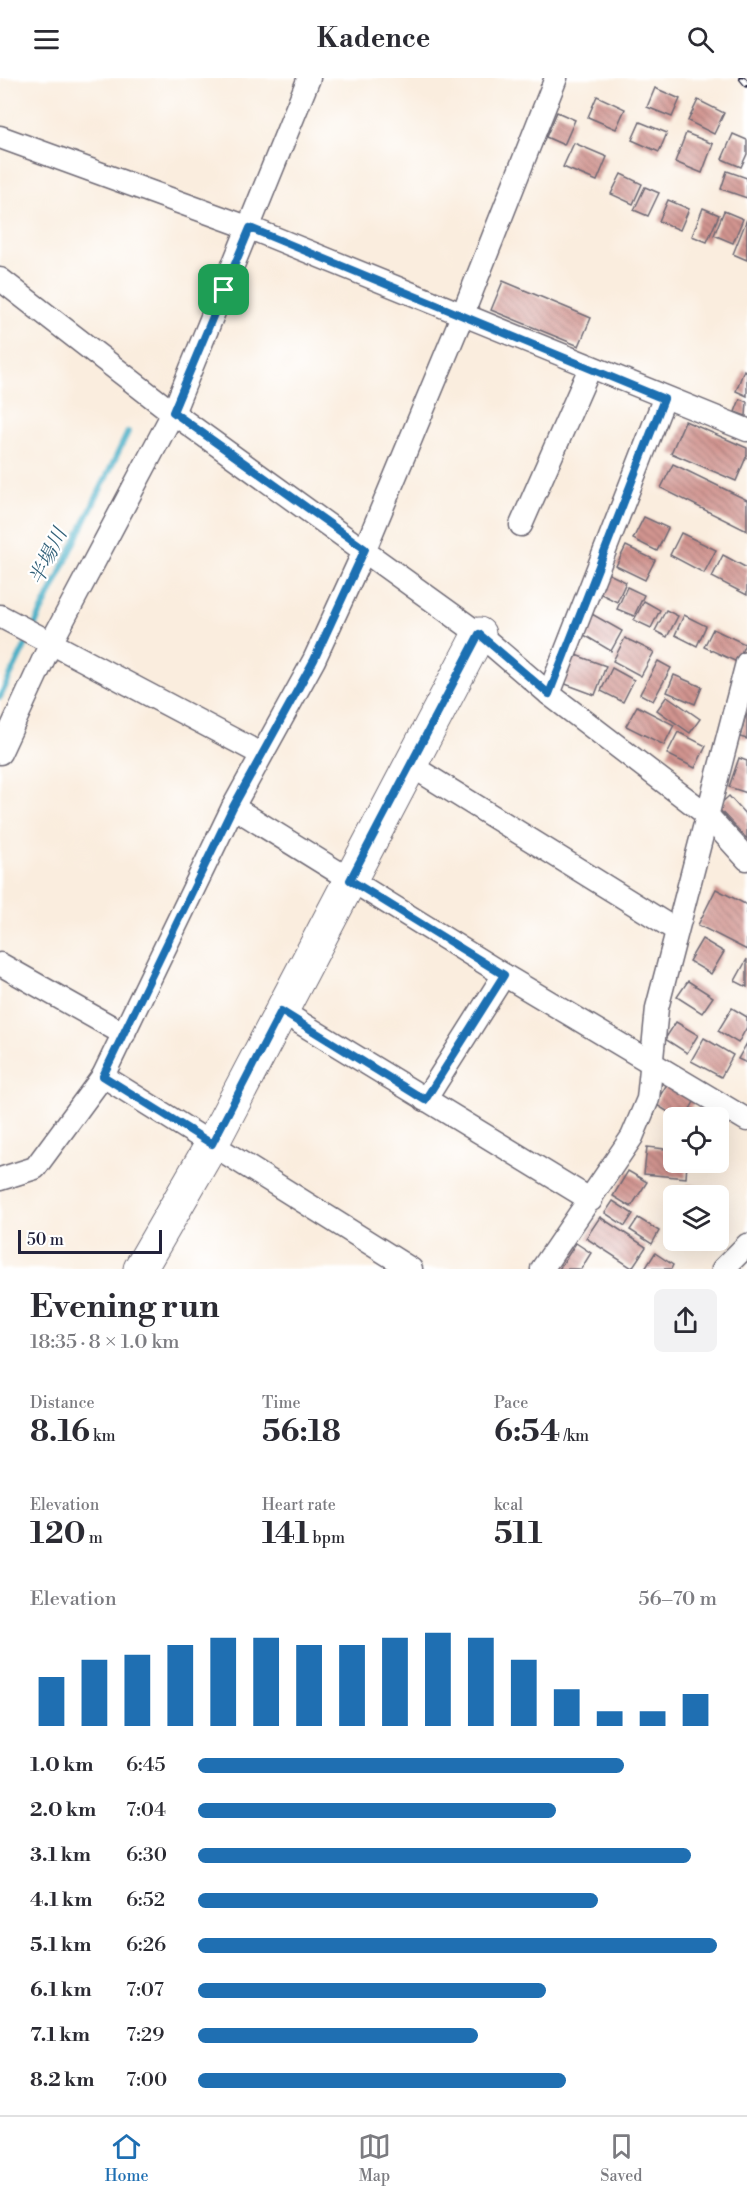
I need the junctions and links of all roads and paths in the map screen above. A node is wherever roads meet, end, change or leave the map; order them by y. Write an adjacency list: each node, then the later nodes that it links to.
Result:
1 (309, 78): 4 (street)
2 (556, 78): 6 (street)
3 (0, 137): 4 (street)
4 (250, 228): 6 (street); 9 (street)
5 (0, 279): 9 (street)
6 (462, 316): 7 (street); 12 (street)
7 (590, 368): 8 (street); 11 (street)
8 (664, 399): 10 (street); 17 (street)
9 (173, 412): 12 (street); 15 (street)
10 (747, 430)
11 (521, 525)
12 (365, 549): 14 (street); 19 (street)
13 (0, 616): 15 (street)
14 (479, 634): 17 (street); 20 (street)
15 (51, 643): 18 (street); 19 (street)
16 (747, 663): 22 (street)
17 (549, 694): 22 (street)
18 (0, 753)
19 (261, 754): 21 (street)
20 (410, 765): 24 (street); 25 (street)
21 (233, 807): 24 (street); 29 (street)
22 (706, 814): 23 (street); 25 (street)
23 (747, 859)
24 (350, 880): 27 (street); 28 (street)
25 (676, 930): 30 (street)
26 (0, 964): 29 (street)
27 (504, 975): 30 (street); 32 (street)
28 (281, 1011): 32 (street); 34 (street)
29 (124, 1034): 31 (street)
30 (650, 1063): 33 (street); 36 (street)
31 (103, 1076): 34 (street); 35 (street)
32 (425, 1100): 36 (street)
33 (747, 1120)
34 (212, 1144): 38 (street); 39 (street)
35 (0, 1179)
36 (591, 1200): 40 (street)
37 (747, 1245): 41 (street)
38 (140, 1269)
39 (411, 1269)
40 (542, 1269)
41 (723, 1269)

